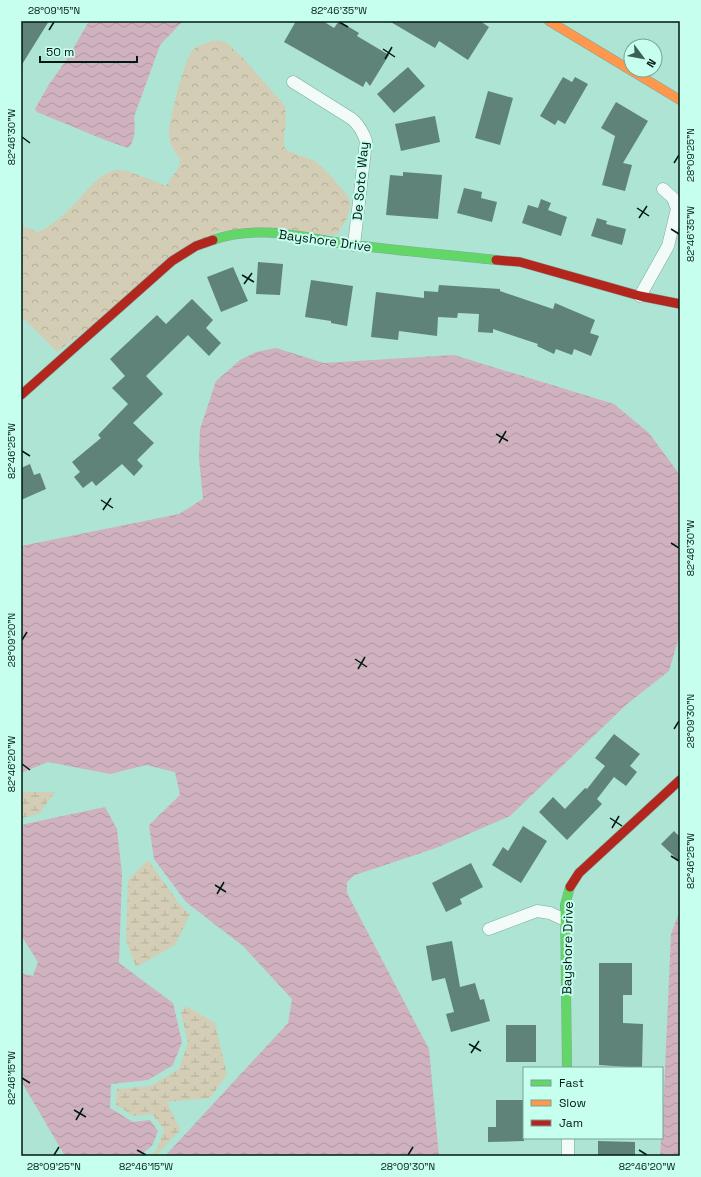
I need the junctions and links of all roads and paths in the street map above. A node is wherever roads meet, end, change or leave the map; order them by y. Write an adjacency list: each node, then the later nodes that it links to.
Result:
1 (549, 21): 3 (street)
2 (293, 82): 5 (street, De Soto Way)
3 (680, 100)
4 (663, 189): 6 (street)
5 (354, 245): 6 (street, Bayshore Drive); 8 (street, Bayshore Drive)
6 (640, 296): 7 (street, Bayshore Drive)
7 (680, 304)
8 (21, 395)
9 (680, 780): 10 (street, Bayshore Drive)
10 (564, 920): 11 (street); 12 (street, Bayshore Drive)
11 (488, 929)
12 (567, 1067)
13 (568, 1139): 14 (street)
14 (568, 1156)

